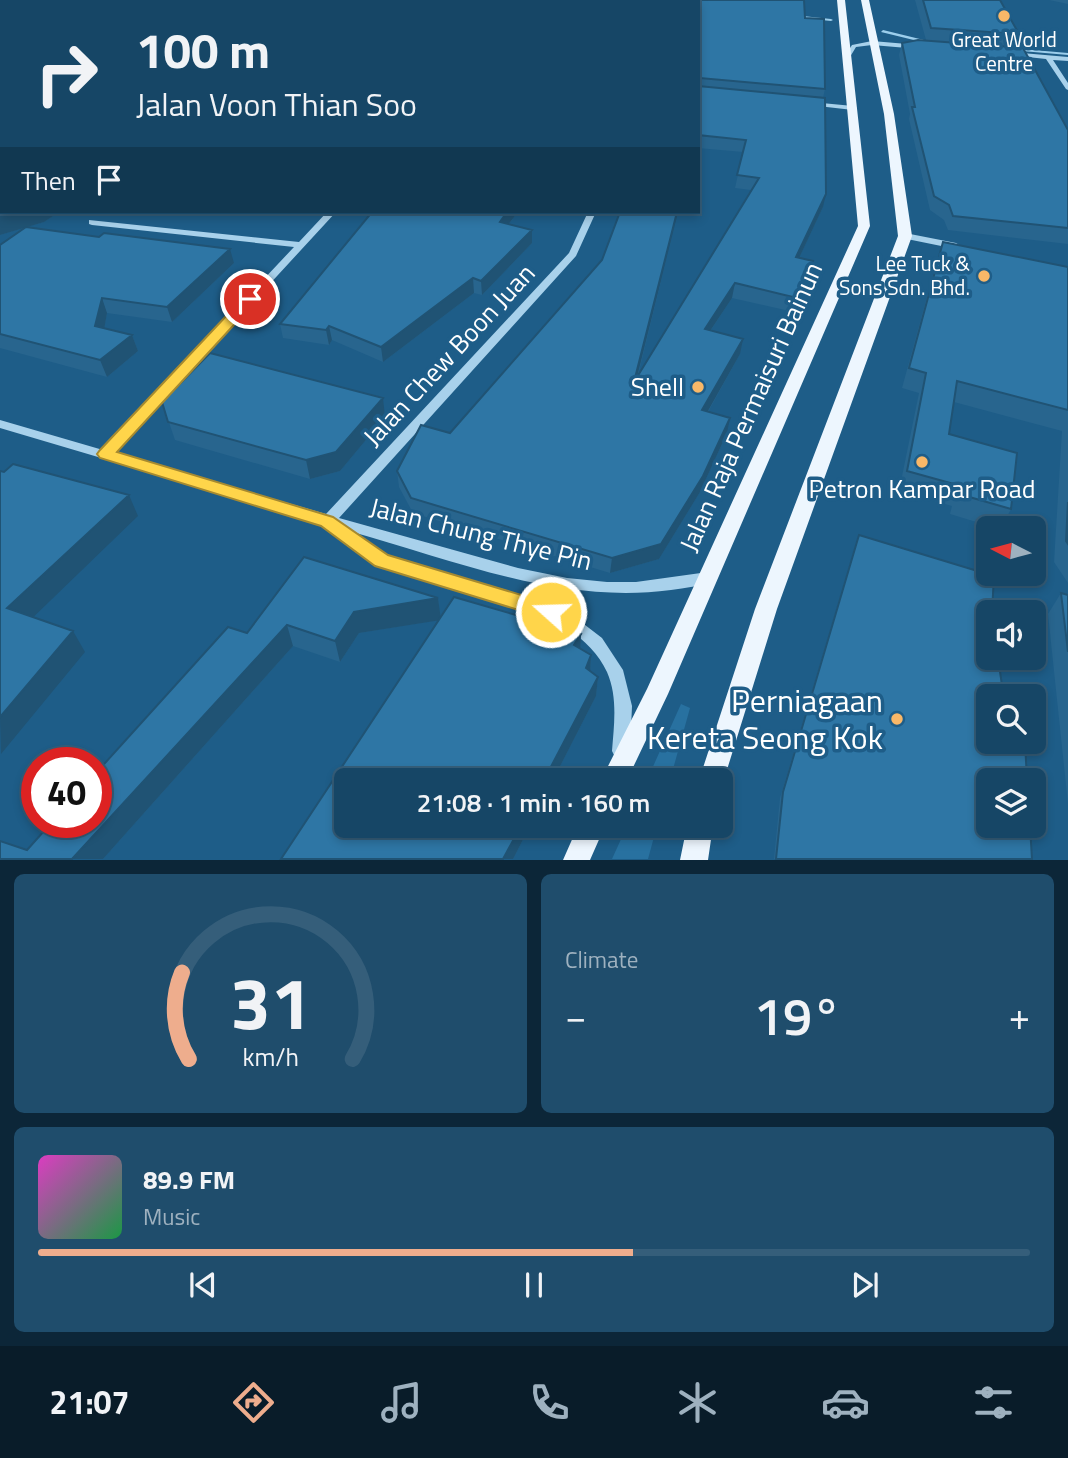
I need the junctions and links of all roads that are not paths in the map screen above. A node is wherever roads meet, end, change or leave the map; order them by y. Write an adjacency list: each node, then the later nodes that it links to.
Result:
1 (841, 0): 6 (main road, Jalan Raja Permaisuri Bainun)
2 (865, 0): 3 (main road)
3 (872, 43): 4 (street); 6 (street); 15 (main road)
4 (927, 48)
5 (995, 53): 7 (street)
6 (848, 55): 11 (main road, Jalan Raja Permaisuri Bainun)
7 (1048, 57): 8 (street); 9 (street)
8 (1068, 59)
9 (1068, 88)
10 (798, 103): 11 (street)
11 (853, 108): 21 (main road, Jalan Raja Permaisuri Bainun)
12 (330, 214): 16 (street)
13 (591, 214): 20 (street, Jalan Chew Boon Juan)
14 (92, 222): 16 (street)
15 (905, 236): 17 (street); 24 (main road)
16 (300, 245): 19 (street)
17 (972, 249)
18 (0, 424): 19 (street, Jalan Chung Thye Pin)
19 (106, 454): 20 (street, Jalan Chung Thye Pin)
20 (327, 522): 21 (street, Jalan Chung Thye Pin); 22 (street, Jalan Chung Thye Pin)
21 (708, 578): 23 (main road, Jalan Raja Permaisuri Bainun)
22 (618, 768)
23 (620, 768)
24 (716, 768)
25 (586, 838): 27 (main road)
26 (698, 838): 28 (main road)
27 (576, 859)
28 (694, 859)

